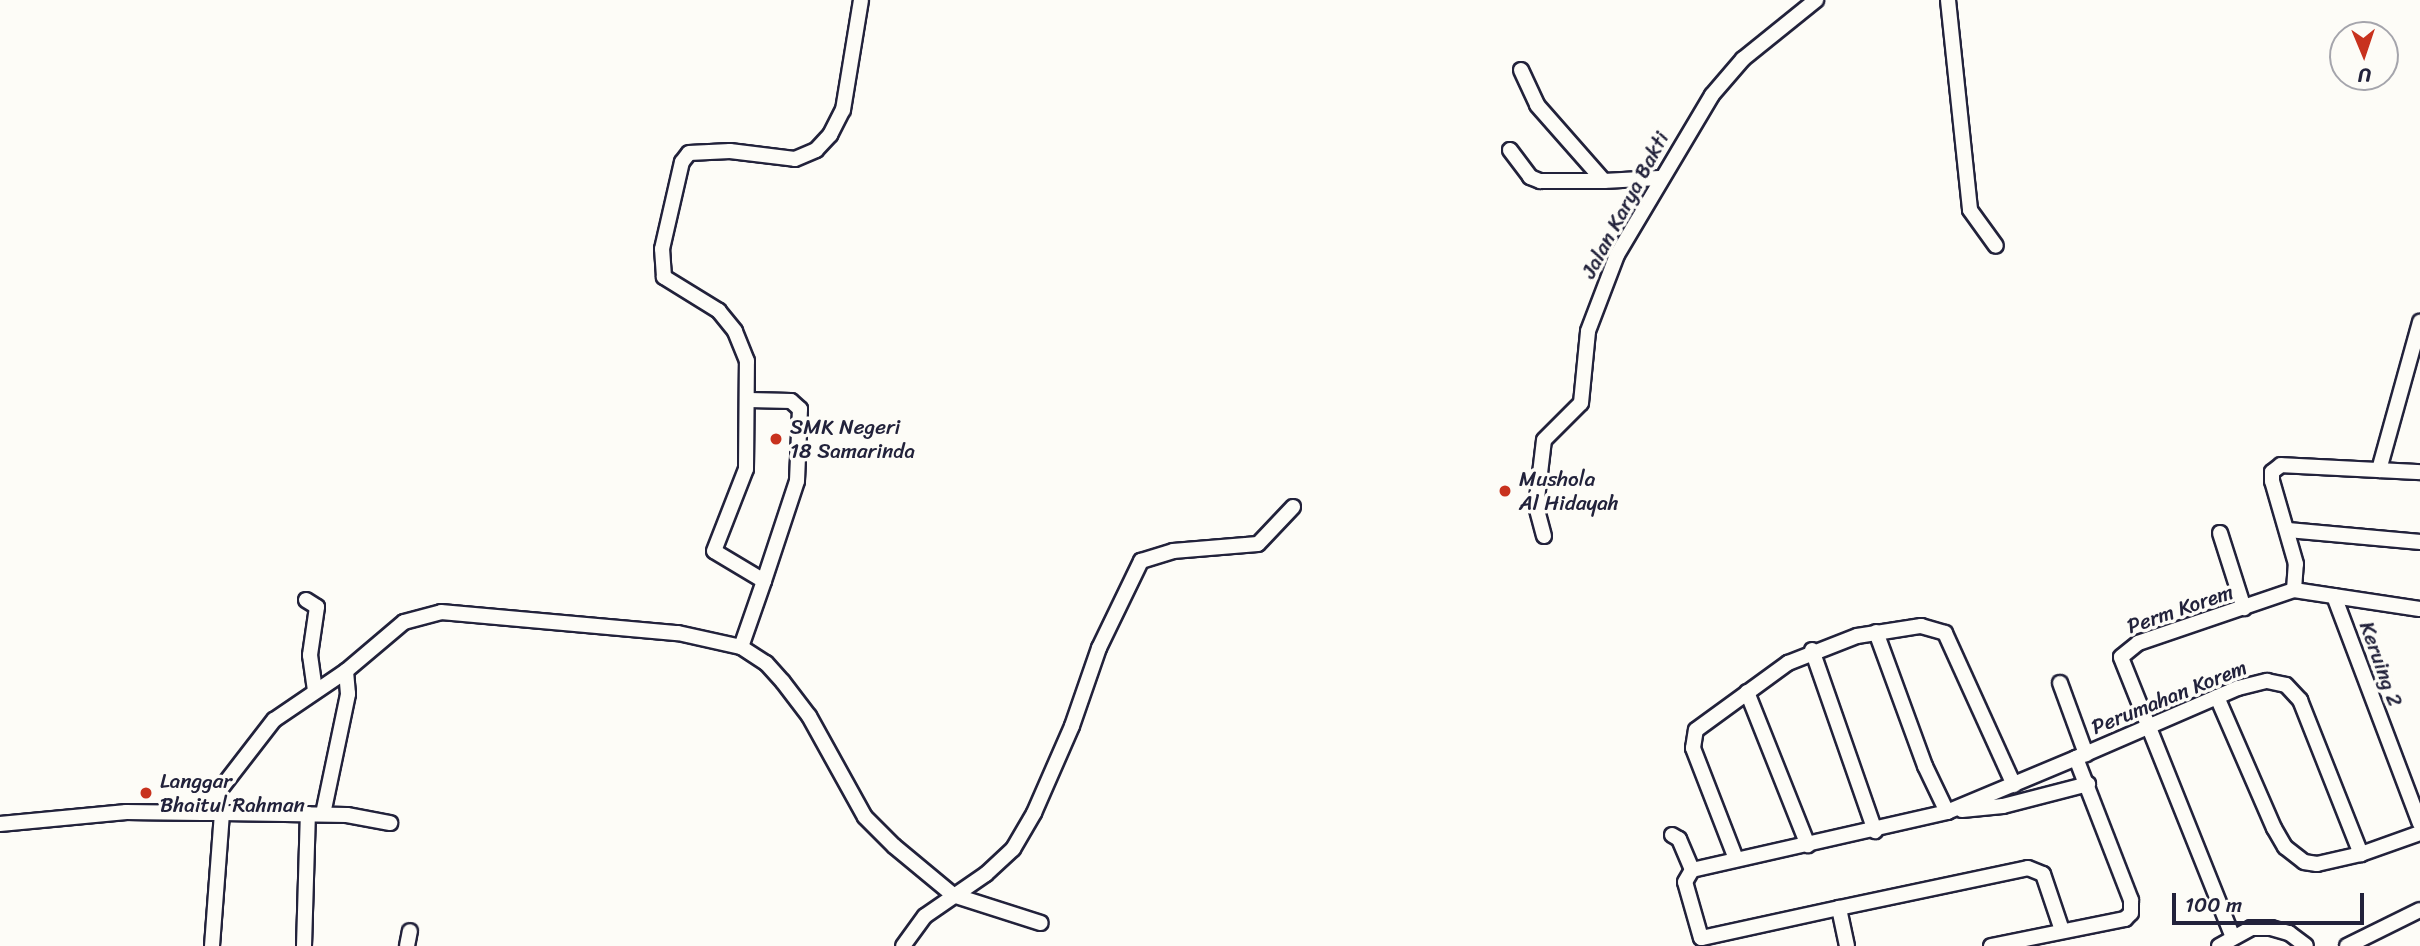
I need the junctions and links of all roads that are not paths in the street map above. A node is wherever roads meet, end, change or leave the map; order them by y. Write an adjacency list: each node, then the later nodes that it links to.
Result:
1 (861, 0): 10 (street)
2 (1816, 0): 6 (street, Jalan Karya Bakti)
3 (1948, 0): 8 (street)
4 (1521, 70): 7 (street)
5 (1510, 150): 7 (street)
6 (1659, 178): 7 (street); 16 (street, Jalan Karya Bakti)
7 (1604, 181)
8 (1996, 246)
9 (2420, 322): 11 (street)
10 (749, 400): 18 (street); 18 (street)
11 (2379, 470): 12 (street); 14 (street)
12 (2420, 472)
13 (1293, 507): 52 (street)
14 (2288, 530): 17 (street); 19 (street)
15 (2220, 533): 22 (street)
16 (1544, 536)
17 (2420, 542)
18 (764, 581): 25 (street)
19 (2294, 590): 20 (street); 22 (street, Perm Korem)
20 (2334, 596): 23 (street); 43 (street, Keruing 2)
21 (306, 600): 29 (street)
22 (2244, 608): 32 (street, Perm Korem)
23 (2419, 612)
24 (1876, 632): 26 (street); 35 (street); 37 (street)
25 (741, 647): 27 (street); 52 (street)
26 (1812, 650): 30 (street); 45 (street)
27 (346, 671): 29 (street); 41 (street)
28 (2060, 683): 33 (street)
29 (315, 692): 38 (street)
30 (1747, 692): 48 (street); 50 (street)
31 (2217, 697): 32 (street, Perumahan Korem); 49 (street); 49 (street, Perumahan Korem)
32 (2148, 727): 33 (street, Perumahan Korem); 58 (street, Perm Korem)
33 (2081, 756): 34 (street, Perumahan Korem); 35 (street, Perumahan Korem)
34 (2088, 784): 37 (street); 57 (street, Perumahan Korem)
35 (2014, 785): 37 (street, Perumahan Korem)
36 (0, 808): 44 (street)
37 (1950, 811): 45 (street, Perumahan Korem)
38 (202, 813): 39 (street); 44 (street)
39 (222, 813): 40 (street); 59 (street)
40 (307, 814): 41 (street); 60 (street)
41 (323, 814): 42 (street)
42 (390, 823)
43 (2420, 823)
44 (3, 824)
45 (1875, 831): 48 (street, Perumahan Korem)
46 (2420, 833): 49 (street)
47 (1672, 835): 51 (street)
48 (1808, 845): 50 (street, Perumahan Korem)
49 (2361, 854)
50 (1736, 859): 51 (street, Perumahan Korem)
51 (1692, 870): 53 (street)
52 (953, 895): 55 (street); 62 (street)
53 (1839, 908): 57 (street); 63 (street)
54 (2420, 910): 67 (street)
55 (1041, 923)
56 (410, 930): 61 (street)
57 (2063, 930): 64 (street, Perumahan Korem)
58 (2232, 935): 65 (street); 66 (street)
59 (212, 946)
60 (304, 946)
61 (407, 946)
62 (904, 946)
63 (1847, 946)
64 (1991, 946)
65 (2218, 946)
66 (2306, 946)
67 (2347, 946)

